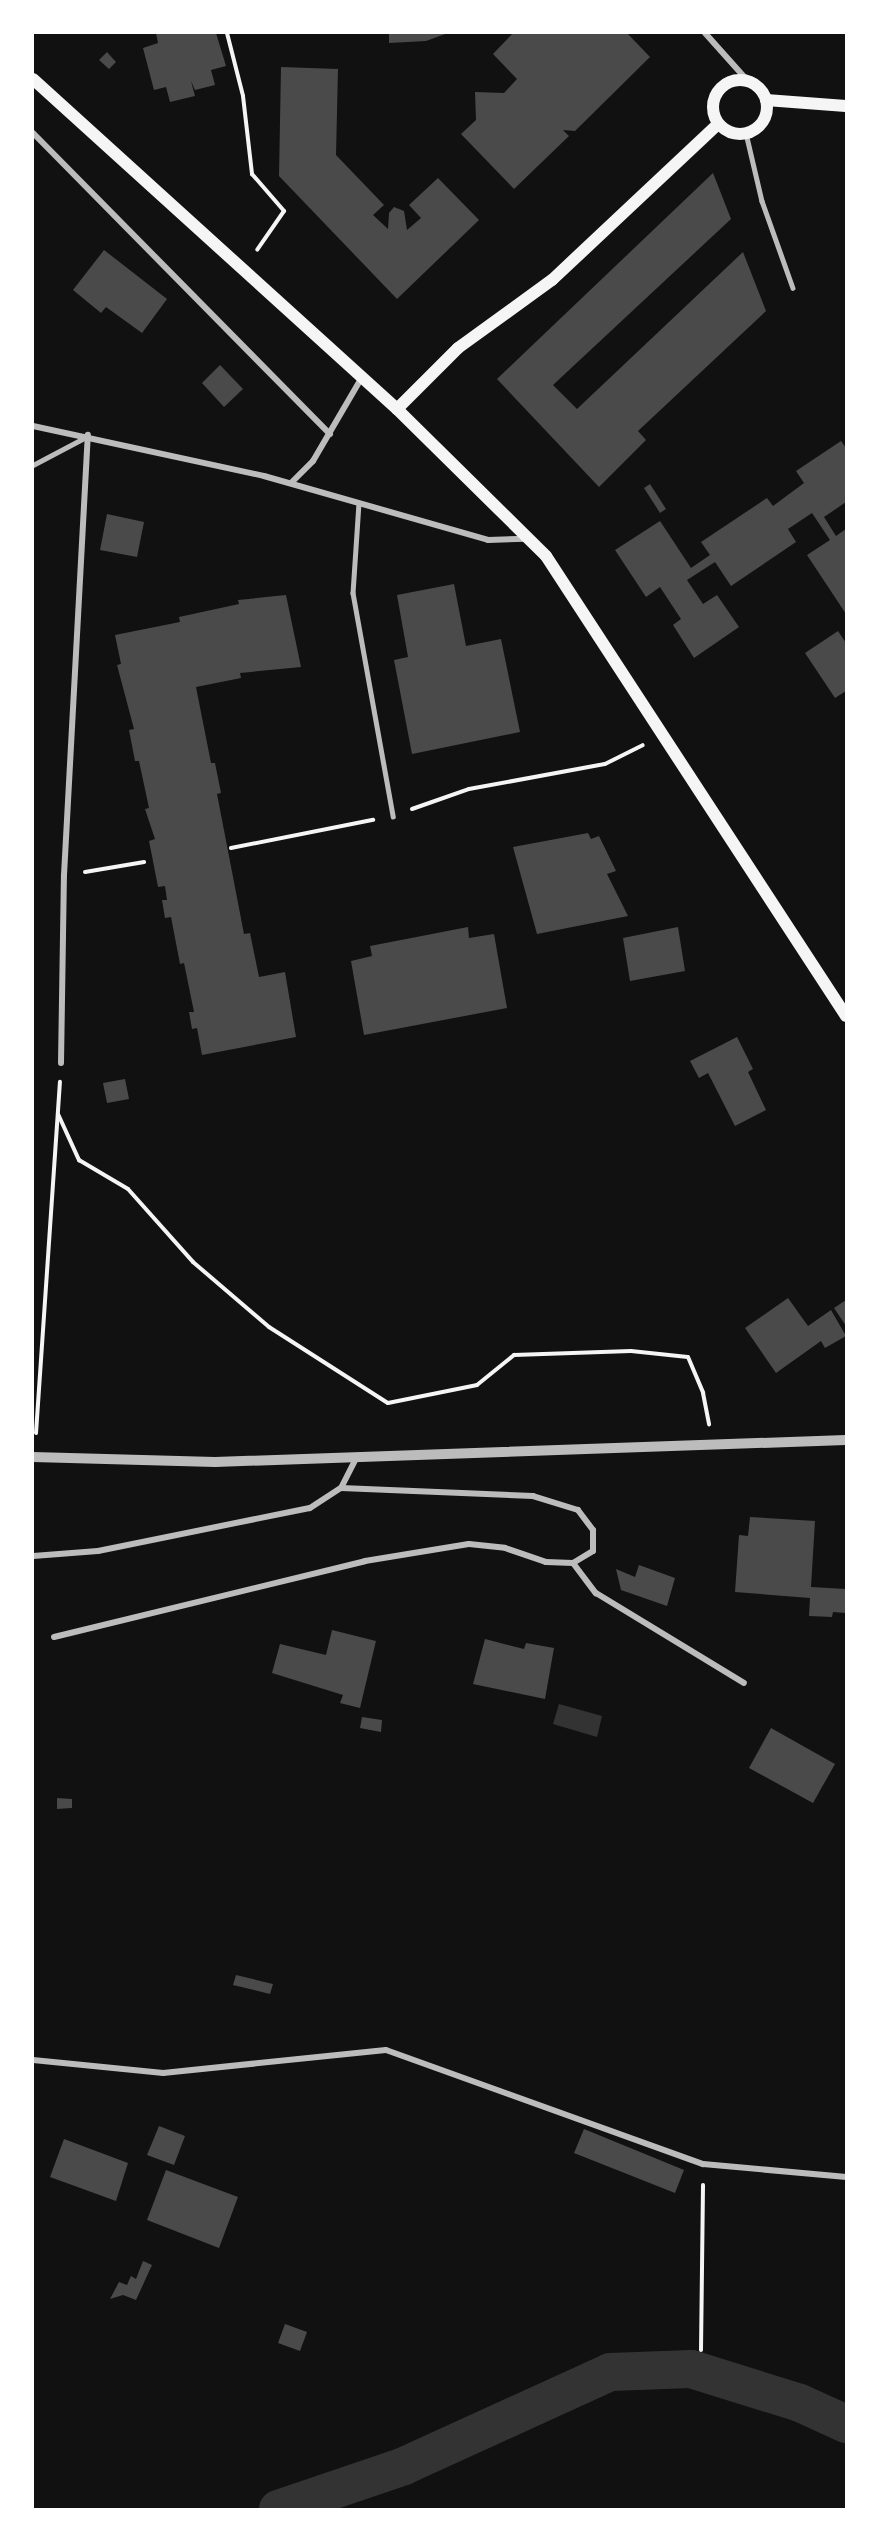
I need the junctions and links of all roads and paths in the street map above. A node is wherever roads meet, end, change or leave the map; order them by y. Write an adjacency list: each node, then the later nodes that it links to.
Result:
1 (227, 33): 10 (path)
2 (705, 33): 4 (street)
3 (33, 79): 10 (main road)
4 (747, 80): 5 (main road); 7 (main road)
5 (766, 100): 6 (main road); 9 (main road)
6 (846, 106)
7 (718, 124): 9 (main road); 13 (main road)
8 (33, 133): 15 (street)
9 (746, 133): 11 (lane)
10 (243, 269): 12 (main road)
11 (793, 288)
12 (362, 376): 13 (main road); 15 (street)
13 (397, 409): 20 (main road)
14 (33, 426): 16 (street)
15 (330, 434): 18 (street)
16 (88, 435): 17 (lane); 18 (street); 25 (street)
17 (33, 465)
18 (291, 483): 19 (street)
19 (359, 502): 20 (street); 22 (lane)
20 (527, 539): 21 (main road)
21 (663, 736): 22 (path); 26 (main road)
22 (393, 816): 23 (path)
23 (231, 848)
24 (144, 862): 25 (path)
25 (64, 875): 27 (street)
26 (846, 1016)
27 (61, 1063): 28 (path)
28 (58, 1114): 30 (path); 32 (path)
29 (33, 1360): 30 (path)
30 (39, 1361): 33 (path)
31 (846, 1440): 32 (street)
32 (714, 1445): 34 (street)
33 (35, 1457): 34 (street)
34 (356, 1458): 35 (street)
35 (341, 1488): 36 (street); 37 (street)
36 (33, 1556)
37 (573, 1563): 38 (street); 39 (street)
38 (54, 1637)
39 (744, 1683)
40 (33, 2060): 41 (street)
41 (703, 2164): 42 (street); 43 (path)
42 (846, 2177)
43 (701, 2350)

